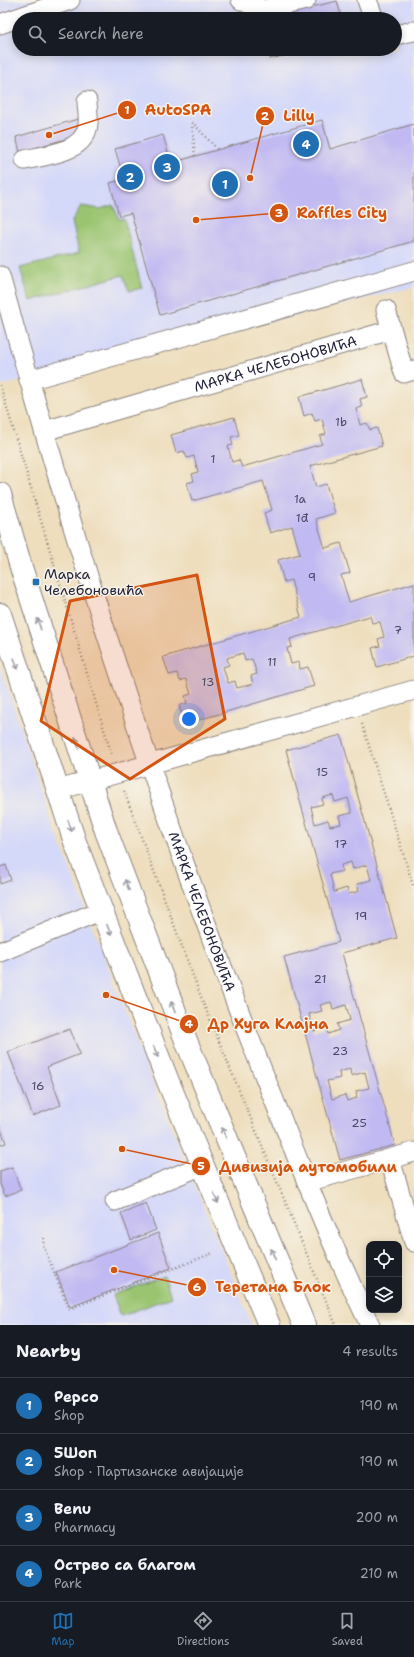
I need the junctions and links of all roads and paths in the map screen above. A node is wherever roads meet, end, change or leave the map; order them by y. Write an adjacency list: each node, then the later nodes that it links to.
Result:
1 (70, 0): 5 (street)
2 (241, 0): 3 (street)
3 (306, 0)
4 (366, 0): 6 (street)
5 (35, 12)
6 (371, 12)
7 (12, 20): 8 (street)
8 (0, 24)
9 (414, 30): 10 (street)
10 (402, 33)
11 (87, 101): 14 (street)
12 (218, 150): 13 (path)
13 (195, 157)
14 (25, 160)
15 (414, 271): 20 (street)
16 (0, 276): 20 (street, МАРКА ЧЕЛЕБОНОВИЋА)
17 (386, 310): 18 (street)
18 (391, 330): 19 (street); 22 (street, МАРКА ЧЕЛЕБОНОВИЋА)
19 (409, 372)
20 (29, 380): 22 (street, МАРКА ЧЕЛЕБОНОВИЋА)
21 (0, 385): 28 (path)
22 (44, 431): 27 (street, МАРКА ЧЕЛЕБОНОВИЋА)
23 (0, 494): 29 (main road, one-way to 23)
24 (0, 614): 30 (main road, one-way to 30)
25 (414, 690): 26 (street)
26 (356, 706): 27 (street); 31 (path)
27 (148, 763): 28 (street); 37 (street, МАРКА ЧЕЛЕБОНОВИЋА)
28 (117, 772): 29 (street); 44 (path)
29 (89, 780): 30 (street); 43 (main road, one-way to 29)
30 (58, 790): 32 (main road, one-way to 32)
31 (414, 888)
32 (102, 910): 33 (street); 36 (main road, one-way to 36)
33 (0, 952)
34 (414, 1152): 35 (street)
35 (390, 1159): 37 (street); 40 (street)
36 (203, 1165): 38 (street); 42 (main road, one-way to 42)
37 (307, 1182): 45 (street, МАРКА ЧЕЛЕБОНОВИЋА)
38 (115, 1201)
39 (44, 1238): 41 (path)
40 (414, 1242)
41 (213, 1254)
42 (270, 1325)
43 (304, 1325)
44 (336, 1325)
45 (370, 1325)

